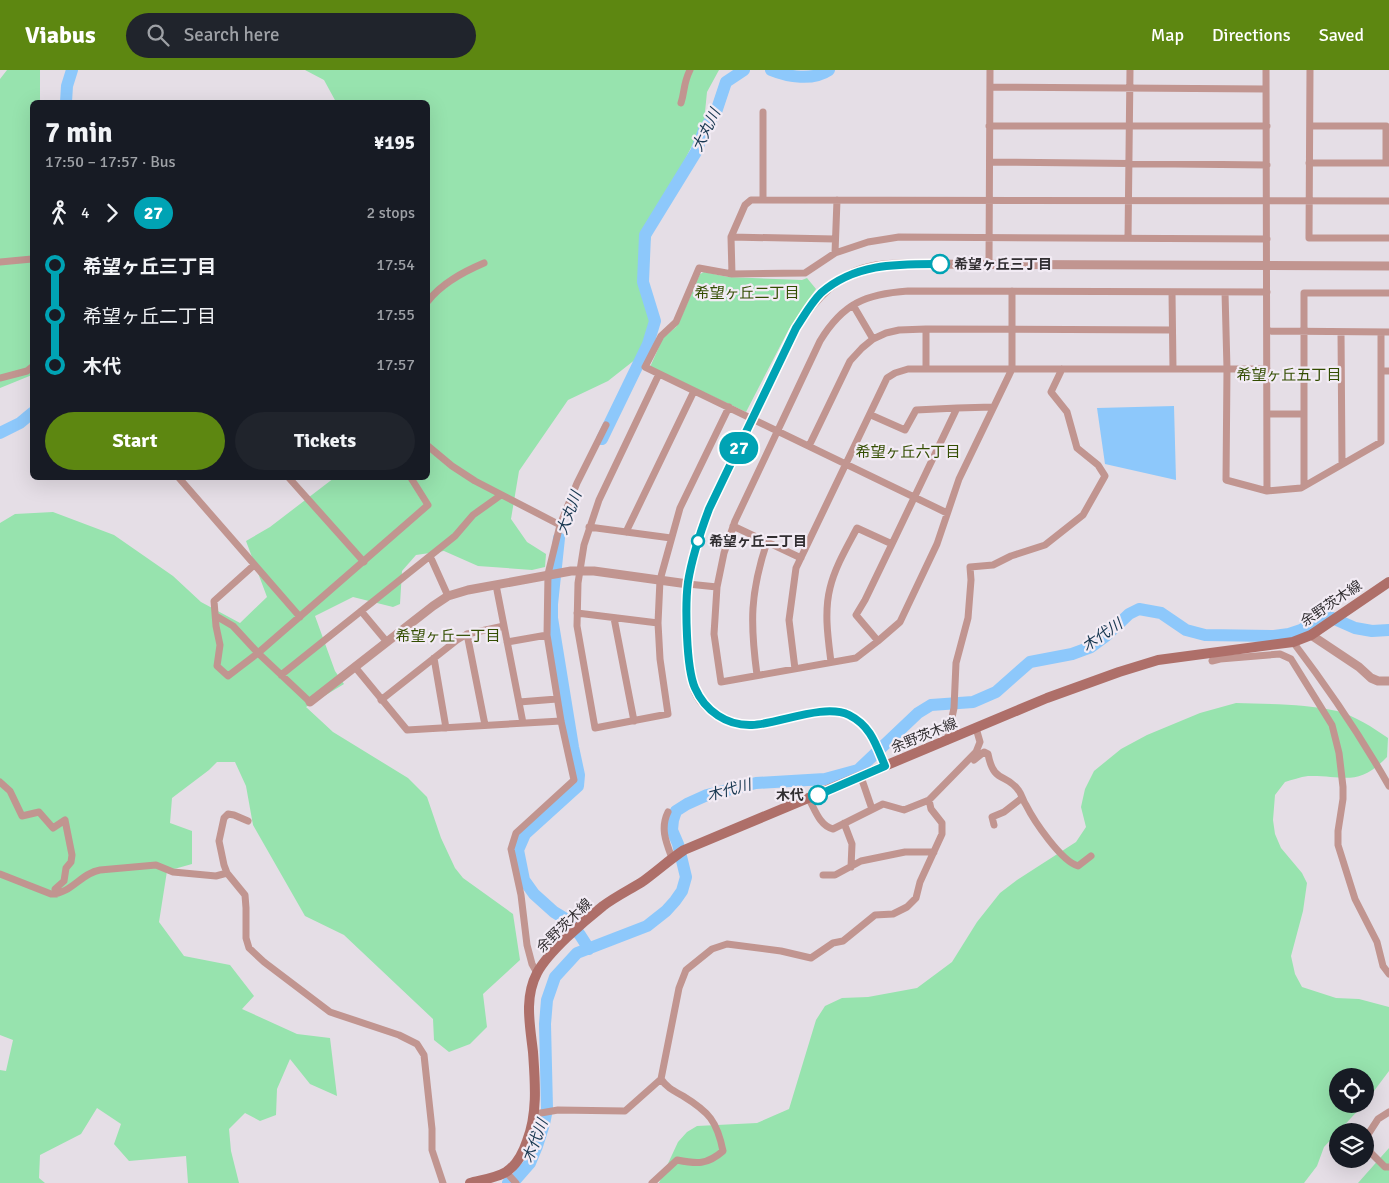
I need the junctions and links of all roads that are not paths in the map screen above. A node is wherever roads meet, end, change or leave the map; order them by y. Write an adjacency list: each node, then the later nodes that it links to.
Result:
1 (690, 70): 9 (street)
2 (990, 70): 6 (street)
3 (1130, 70): 7 (street)
4 (1266, 70): 8 (street)
5 (1310, 70): 14 (street)
6 (990, 87): 7 (street); 11 (street)
7 (1129, 88): 8 (street); 12 (street)
8 (1266, 89): 13 (street)
9 (681, 104)
10 (763, 112): 20 (street)
11 (990, 126): 12 (street); 15 (street)
12 (1129, 126): 13 (street); 18 (street)
13 (1266, 126): 19 (street)
14 (1310, 126): 16 (street); 17 (street)
15 (990, 162): 18 (street); 22 (street)
16 (1310, 163): 17 (street); 25 (street)
17 (1387, 163)
18 (1129, 164): 19 (street); 23 (street)
19 (1267, 165): 24 (street)
20 (763, 200): 21 (street); 27 (street)
21 (837, 200): 22 (street); 31 (street)
22 (989, 200): 23 (street); 28 (street)
23 (1129, 200): 24 (street); 29 (street)
24 (1266, 201): 25 (street); 32 (street)
25 (1309, 201): 26 (street); 30 (street)
26 (1389, 201)
27 (732, 237): 31 (street); 40 (street)
28 (989, 238): 29 (street); 33 (street); 37 (street)
29 (1128, 238): 32 (street)
30 (1389, 238)
31 (835, 239): 33 (street)
32 (1267, 239): 38 (street)
33 (835, 252): 40 (street)
34 (30, 259): 35 (street)
35 (0, 262)
36 (484, 263): 46 (street)
37 (989, 264): 38 (street); 73 (street)
38 (1267, 265): 39 (street); 44 (street)
39 (1389, 266)
40 (732, 274): 64 (street)
41 (1012, 291): 42 (street); 47 (street); 49 (street)
42 (1172, 292): 43 (street); 50 (street)
43 (1225, 292): 44 (street); 61 (street)
44 (1267, 292): 51 (street)
45 (1389, 293): 52 (street)
46 (430, 299)
47 (853, 305): 55 (street); 75 (street)
48 (926, 329): 49 (street); 55 (street); 56 (street)
49 (1012, 330): 50 (street); 58 (street)
50 (1172, 330): 60 (street)
51 (1267, 331): 52 (street); 62 (street)
52 (1304, 331): 53 (street); 71 (street)
53 (1342, 332): 54 (street); 79 (street)
54 (1385, 332): 63 (street)
55 (873, 339): 76 (street)
56 (926, 368): 58 (street); 72 (street)
57 (30, 369): 65 (street)
58 (1012, 369): 59 (street); 68 (street)
59 (1062, 369): 60 (street); 140 (street)
60 (1173, 369): 61 (street)
61 (1227, 369): 62 (street); 84 (street)
62 (1267, 369): 70 (street)
63 (1385, 371): 79 (street)
64 (660, 374): 66 (street); 90 (street)
65 (0, 378)
66 (694, 391): 67 (street); 91 (street)
67 (729, 407): 73 (street); 92 (street)
68 (993, 407): 69 (street); 87 (street)
69 (957, 408): 72 (street); 86 (street)
70 (1267, 414): 71 (street); 84 (street)
71 (1304, 414): 83 (street)
72 (871, 415): 78 (street)
73 (752, 419): 75 (street); 103 (street)
74 (606, 425): 88 (street)
75 (777, 431): 76 (street); 89 (street)
76 (809, 446): 78 (street)
77 (430, 448): 85 (street)
78 (845, 464): 86 (street); 96 (street)
79 (1342, 464): 83 (street)
80 (180, 480): 98 (street)
81 (291, 480): 97 (street)
82 (412, 480): 97 (street)
83 (1304, 486): 84 (street)
84 (1267, 491)
85 (501, 495): 88 (street); 95 (street)
86 (914, 497): 87 (street); 94 (street)
87 (947, 513): 117 (street)
88 (560, 525): 100 (street)
89 (733, 526): 93 (street); 105 (street)
90 (590, 527): 91 (street); 99 (street)
91 (626, 532): 92 (street)
92 (671, 538): 101 (street)
93 (767, 542): 96 (street); 128 (street)
94 (892, 544): 117 (street); 123 (street)
95 (430, 556): 106 (street); 107 (street)
96 (801, 558): 126 (street)
97 (364, 562): 110 (street)
98 (254, 565): 109 (street); 110 (street)
99 (580, 571): 100 (street); 101 (street); 108 (street)
100 (552, 574): 104 (street); 115 (street)
101 (660, 580): 103 (street); 112 (street)
102 (1389, 582): 116 (main road, 余野茨木線)
103 (688, 584): 105 (street); 141 (street)
104 (496, 585): 106 (street); 113 (street)
105 (717, 587): 128 (street)
106 (448, 596): 118 (street)
107 (361, 611): 118 (street); 127 (street)
108 (577, 613): 111 (street); 135 (street)
109 (216, 616): 121 (street); 121 (street)
110 (300, 617): 121 (street)
111 (614, 618): 112 (street); 135 (street)
112 (658, 623): 135 (street)
113 (504, 626): 114 (street); 119 (street)
114 (467, 634): 122 (street); 137 (street)
115 (547, 635): 119 (street); 130 (street)
116 (1311, 635): 120 (main road, 余野茨木線); 129 (street)
117 (878, 641): 123 (street)
118 (387, 642): 125 (street)
119 (507, 642): 133 (street)
120 (1293, 642): 139 (main road, 余野茨木線); 145 (street)
121 (258, 654): 127 (street)
122 (434, 658): 131 (street); 138 (street)
123 (831, 662): 126 (street)
124 (1212, 662): 163 (street)
125 (355, 667): 131 (street); 132 (street)
126 (795, 668): 128 (street)
127 (281, 675): 132 (street)
128 (757, 676)
129 (1389, 681)
130 (557, 699): 133 (street); 134 (street)
131 (381, 700): 138 (street)
132 (310, 702)
133 (519, 702): 136 (street)
134 (561, 721): 136 (street); 162 (street)
135 (634, 721)
136 (524, 723): 137 (street)
137 (486, 725): 138 (street)
138 (446, 728)
139 (976, 728): 140 (main road, 余野茨木線); 142 (street)
140 (947, 741): 141 (main road, 余野茨木線)
141 (884, 764): 143 (main road, 余野茨木線)
142 (963, 766): 146 (street); 148 (street)
143 (861, 777): 147 (main road, 余野茨木線); 149 (street)
144 (0, 782): 161 (street)
145 (1389, 786)
146 (1022, 798): 153 (street); 156 (street)
147 (809, 799): 152 (street); 155 (main road, 余野茨木線)
148 (929, 800): 149 (street); 154 (street)
149 (872, 809): 152 (street)
150 (668, 812): 155 (street)
151 (248, 821): 159 (street)
152 (844, 823): 157 (street)
153 (994, 825)
154 (934, 852): 157 (street); 164 (street)
155 (677, 854): 162 (main road, 余野茨木線)
156 (1091, 856)
157 (850, 867): 160 (street)
158 (0, 874): 161 (street)
159 (227, 874): 161 (street); 169 (street)
160 (824, 875)
161 (56, 894)
162 (537, 973): 166 (main road, 余野茨木線)
163 (1389, 974)
164 (662, 1079): 166 (street); 172 (street)
165 (1389, 1112): 167 (street)
166 (534, 1114): 168 (main road, 余野茨木線)
167 (1389, 1167)
168 (506, 1172): 170 (main road); 171 (street)
169 (443, 1183)
170 (470, 1183)
171 (516, 1183)
172 (652, 1183)

